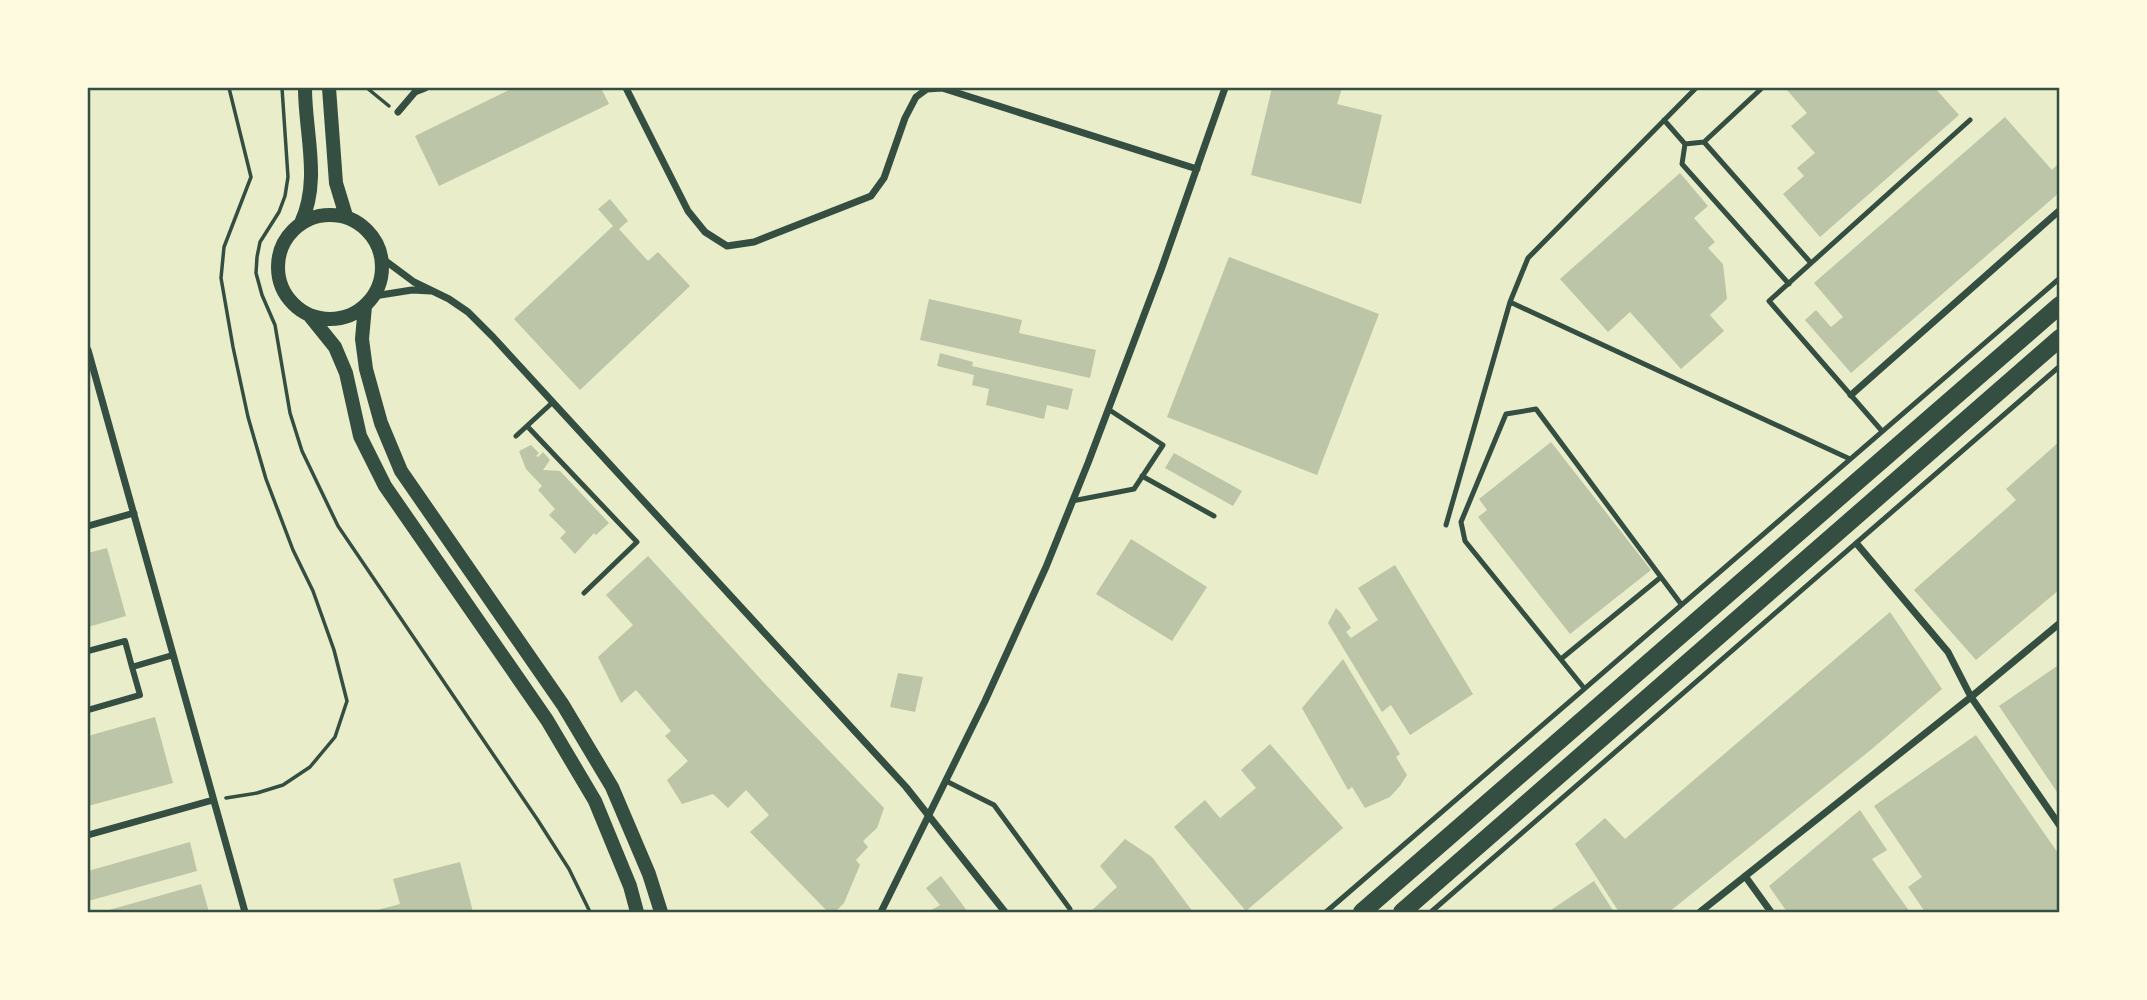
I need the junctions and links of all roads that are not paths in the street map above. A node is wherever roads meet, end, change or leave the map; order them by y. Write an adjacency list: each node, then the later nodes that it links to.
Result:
1 (329, 88): 15 (main road)
2 (425, 88): 8 (street)
3 (626, 88): 13 (street)
4 (1225, 88): 13 (street)
5 (1696, 88): 9 (lane)
6 (1762, 88): 11 (lane)
7 (305, 90): 16 (main road)
8 (398, 112)
9 (1664, 120): 12 (lane); 23 (lane)
10 (1970, 120): 18 (lane)
11 (1704, 142): 12 (lane); 18 (lane)
12 (1685, 144): 20 (lane)
13 (1197, 169): 31 (street)
14 (2060, 210): 29 (street)
15 (346, 216): 16 (main road); 17 (main road)
16 (301, 223): 25 (main road)
17 (383, 259): 21 (street); 22 (main road)
18 (1811, 263): 20 (lane)
19 (2060, 278): 33 (lane)
20 (1789, 284): 29 (lane)
21 (435, 291): 22 (street); 30 (street)
22 (370, 301): 25 (main road); 62 (main road)
23 (1510, 302): 35 (lane); 40 (lane)
24 (2060, 305): 67 (highway)
25 (310, 316): 61 (main road)
26 (2060, 338): 68 (highway)
27 (88, 350): 38 (street)
28 (2060, 366): 42 (lane)
29 (1851, 395): 33 (lane)
30 (553, 402): 32 (lane); 56 (street)
31 (1108, 409): 36 (lane); 37 (street)
32 (527, 426): 34 (lane); 44 (lane)
33 (1882, 431): 35 (lane)
34 (516, 436)
35 (1850, 459): 45 (lane)
36 (1142, 476): 37 (lane); 39 (lane)
37 (1072, 502): 54 (street)
38 (134, 513): 41 (street); 48 (street)
39 (1214, 516)
40 (1446, 525)
41 (88, 526)
42 (1857, 544): 52 (street); 69 (lane)
43 (1661, 577): 45 (lane); 49 (lane); 49 (lane)
44 (584, 593)
45 (1681, 604): 51 (lane)
46 (2060, 623): 52 (street)
47 (88, 651): 50 (street)
48 (173, 655): 50 (street); 55 (street)
49 (1561, 659): 51 (lane)
50 (132, 667): 53 (street)
51 (1584, 688): 66 (lane)
52 (1971, 697): 57 (street); 59 (street)
53 (88, 710)
54 (946, 781): 56 (street); 65 (lane)
55 (214, 800): 58 (street); 60 (street)
56 (929, 815): 63 (street); 64 (street)
57 (2060, 826)
58 (88, 835)
59 (1745, 876): 70 (street); 71 (street)
60 (245, 912)
61 (637, 912)
62 (661, 912)
63 (881, 912)
64 (1005, 912)
65 (1070, 912)
66 (1326, 912)
67 (1362, 912)
68 (1402, 912)
69 (1431, 912)
70 (1700, 912)
71 (1771, 912)

